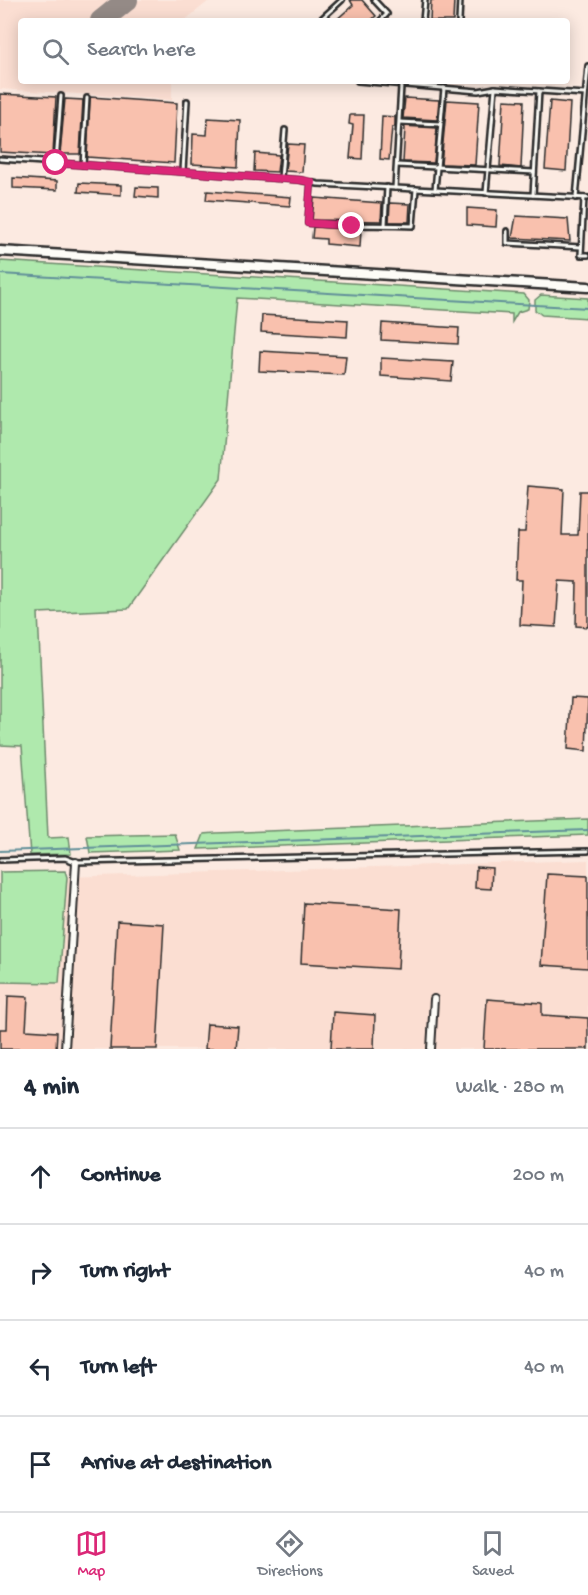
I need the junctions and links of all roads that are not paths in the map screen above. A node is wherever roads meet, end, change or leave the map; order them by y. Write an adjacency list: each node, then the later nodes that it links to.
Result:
1 (342, 0): 5 (lane)
2 (374, 0): 6 (lane)
3 (425, 0): 7 (lane)
4 (460, 0): 8 (lane)
5 (322, 18)
6 (383, 18)
7 (423, 18)
8 (459, 18)
9 (588, 66): 18 (lane)
10 (384, 84): 12 (lane)
11 (456, 84): 16 (lane)
12 (402, 86): 13 (lane); 22 (lane)
13 (417, 86): 14 (lane)
14 (444, 88): 16 (lane); 23 (lane)
15 (495, 88): 16 (lane); 17 (lane); 30 (lane)
16 (455, 89)
17 (539, 91): 18 (lane); 32 (lane)
18 (585, 94): 41 (lane)
19 (61, 96): 26 (lane)
20 (87, 98): 27 (lane)
21 (187, 101): 31 (lane)
22 (400, 122): 23 (lane); 28 (lane)
23 (440, 124): 29 (lane)
24 (285, 130): 33 (lane)
25 (0, 159): 26 (lane)
26 (56, 163): 27 (lane)
27 (83, 165): 31 (lane)
28 (397, 165): 29 (lane); 36 (lane)
29 (437, 168): 30 (lane); 38 (lane)
30 (488, 170): 32 (lane); 39 (lane)
31 (183, 172): 33 (lane)
32 (534, 172): 40 (lane)
33 (281, 178): 34 (lane)
34 (311, 182): 35 (lane); 43 (lane)
35 (387, 187): 36 (lane); 43 (lane)
36 (395, 188): 37 (lane)
37 (416, 189): 38 (lane); 43 (lane)
38 (435, 190): 39 (lane)
39 (486, 193): 40 (lane)
40 (533, 195): 41 (lane)
41 (576, 198): 42 (lane)
42 (586, 198): 45 (lane)
43 (385, 225)
44 (507, 231): 45 (lane)
45 (581, 248): 47 (lane)
46 (0, 251): 48 (street)
47 (588, 255)
48 (588, 286)
49 (588, 851): 51 (lane)
50 (0, 860): 51 (lane)
51 (76, 862): 53 (street)
52 (434, 999): 54 (street)
53 (65, 1049)
54 (431, 1049)

